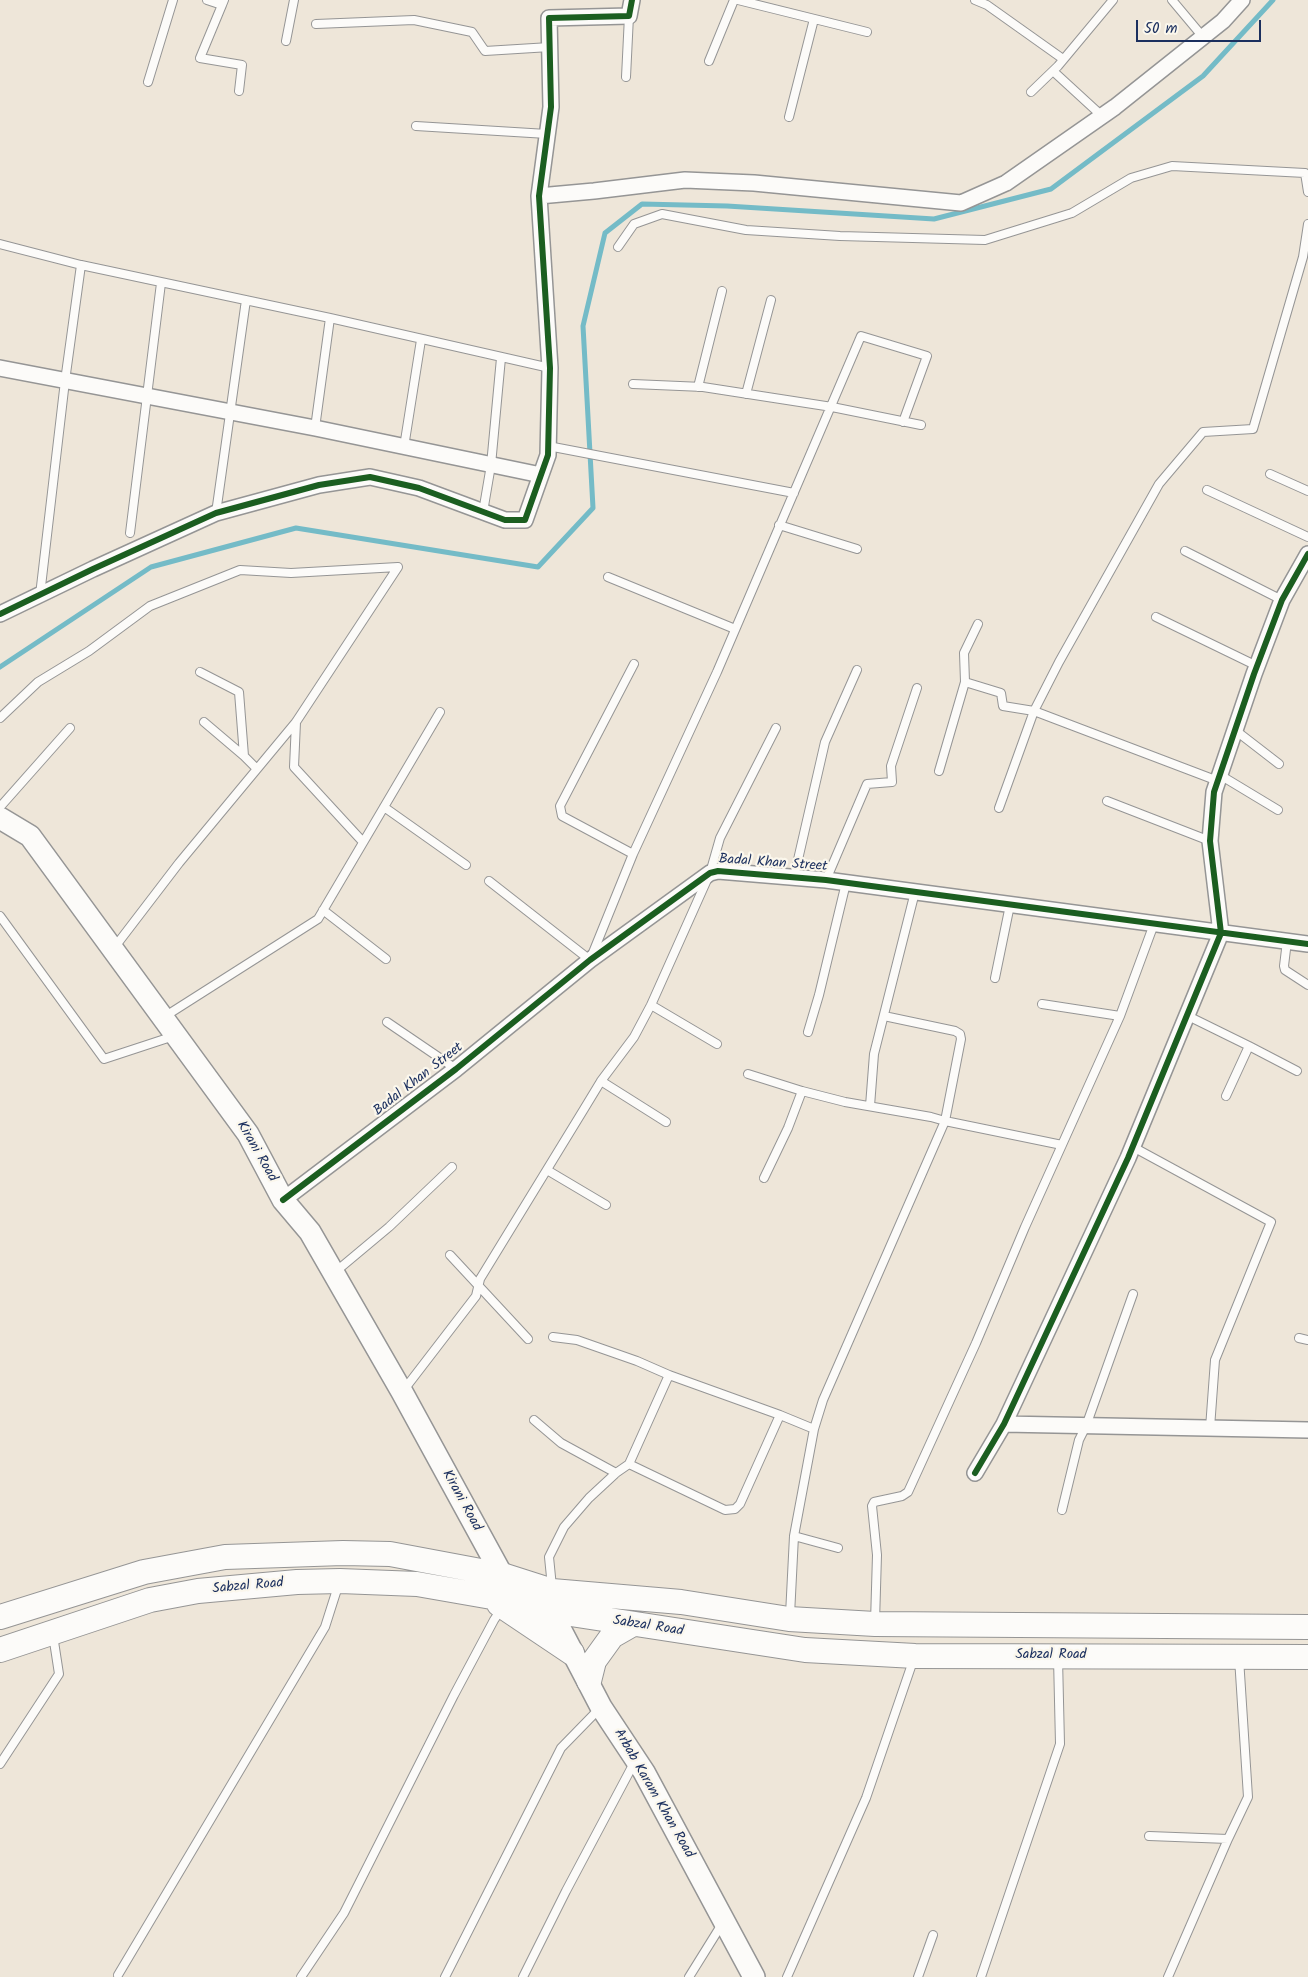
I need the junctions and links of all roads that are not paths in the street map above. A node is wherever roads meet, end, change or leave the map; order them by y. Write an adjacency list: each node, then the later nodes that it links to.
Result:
1 (173, 0): 23 (lane)
2 (207, 0): 11 (lane)
3 (294, 0): 17 (lane)
4 (632, 0): 12 (street)
5 (734, 0): 20 (lane)
6 (738, 0): 13 (lane)
7 (975, 0): 19 (lane)
8 (1113, 0): 19 (lane)
9 (1172, 0): 16 (lane)
10 (1242, 0): 16 (street)
11 (223, 3): 24 (lane)
12 (629, 16): 18 (street); 22 (lane)
13 (814, 19): 15 (lane); 27 (lane)
14 (316, 24): 18 (lane)
15 (867, 32)
16 (1203, 37): 26 (street)
17 (286, 41)
18 (550, 47): 29 (street)
19 (1064, 59): 21 (lane)
20 (709, 61)
21 (1052, 71): 25 (lane); 26 (lane)
22 (626, 77)
23 (148, 82)
24 (239, 92)
25 (1031, 92)
26 (1102, 116): 31 (street)
27 (789, 117)
28 (416, 126): 29 (lane)
29 (547, 134): 31 (street)
30 (1308, 192): 34 (lane)
31 (539, 196): 44 (street)
32 (1308, 224): 84 (lane)
33 (0, 244): 35 (lane)
34 (618, 247)
35 (80, 265): 36 (lane); 45 (lane)
36 (161, 283): 38 (lane); 49 (lane)
37 (722, 292): 47 (lane)
38 (246, 300): 40 (lane); 51 (lane)
39 (771, 300): 48 (lane)
40 (330, 318): 41 (lane); 54 (lane)
41 (421, 340): 42 (lane); 55 (lane)
42 (501, 358): 44 (lane); 57 (lane)
43 (0, 368): 45 (street)
44 (550, 368): 56 (street)
45 (65, 381): 49 (street); 72 (lane)
46 (633, 384): 47 (lane)
47 (698, 387): 48 (lane)
48 (746, 394): 50 (lane)
49 (147, 398): 51 (street); 66 (lane)
50 (832, 407): 52 (lane); 52 (lane); 62 (lane)
51 (229, 412): 54 (street); 64 (lane)
52 (903, 422): 53 (lane)
53 (921, 426)
54 (315, 428): 55 (street)
55 (404, 447): 57 (street)
56 (555, 448): 59 (street); 62 (lane)
57 (491, 465): 59 (street); 63 (lane)
58 (1270, 474): 61 (lane)
59 (541, 475): 63 (street)
60 (1207, 490): 67 (lane)
61 (1308, 491)
62 (794, 493): 65 (lane)
63 (483, 512): 64 (street)
64 (216, 513): 72 (street)
65 (779, 525): 68 (lane); 77 (lane)
66 (130, 533)
67 (1308, 537)
68 (857, 549)
69 (1185, 551): 73 (lane)
70 (1308, 554): 73 (street)
71 (608, 577): 77 (lane)
72 (40, 595): 74 (street)
73 (1282, 600): 79 (street)
74 (0, 614)
75 (1156, 617): 79 (lane)
76 (978, 624): 82 (lane)
77 (735, 629): 105 (lane)
78 (634, 664): 105 (lane)
79 (1257, 666): 91 (street)
80 (857, 670): 108 (lane)
81 (200, 672): 92 (lane)
82 (965, 682): 84 (lane); 95 (lane)
83 (917, 688): 109 (lane)
84 (1034, 711): 96 (lane); 100 (lane)
85 (440, 712): 99 (lane)
86 (0, 718): 88 (lane)
87 (204, 722): 92 (lane)
88 (296, 722): 94 (lane); 104 (lane)
89 (70, 728): 98 (lane)
90 (776, 728): 107 (lane)
91 (1235, 730): 93 (lane); 96 (street)
92 (244, 756): 94 (lane)
93 (1279, 764)
94 (258, 769): 120 (lane)
95 (940, 771)
96 (1219, 778): 101 (lane); 103 (street)
97 (1107, 801): 103 (lane)
98 (0, 807)
99 (384, 807): 104 (lane); 106 (lane)
100 (999, 808)
101 (1278, 810)
102 (0, 818): 120 (main road, Kirani Road)
103 (1210, 841): 117 (street)
104 (364, 842): 114 (lane)
105 (632, 854): 122 (lane)
106 (466, 865)
107 (710, 873): 108 (street, Badal Khan Street); 122 (street, Badal Khan Street); 126 (lane)
108 (794, 877): 109 (street, Badal Khan Street)
109 (826, 880): 111 (street, Badal Khan Street)
110 (489, 881): 122 (lane)
111 (846, 883): 112 (street, Badal Khan Street); 132 (lane)
112 (915, 892): 113 (street, Badal Khan Street); 128 (lane)
113 (1010, 904): 116 (street, Badal Khan Street); 123 (lane)
114 (323, 910): 121 (lane); 130 (lane)
115 (0, 916): 133 (lane)
116 (1154, 924): 117 (street, Badal Khan Street); 129 (lane)
117 (1221, 933): 118 (street, Badal Khan Street); 127 (street)
118 (1287, 941): 119 (street, Badal Khan Street); 124 (lane)
119 (1308, 944)
120 (112, 949): 130 (main road, Kirani Road)
121 (386, 959)
122 (590, 960): 136 (street, Badal Khan Street)
123 (995, 978)
124 (1308, 985)
125 (1042, 1004): 129 (lane)
126 (651, 1005): 134 (lane); 139 (lane)
127 (1186, 1015): 135 (lane); 146 (street)
128 (884, 1016): 142 (lane); 143 (lane)
129 (1120, 1016): 145 (lane)
130 (163, 1018): 133 (main road, Kirani Road)
131 (387, 1022): 136 (lane)
132 (808, 1032)
133 (176, 1036): 150 (main road, Kirani Road)
134 (716, 1044)
135 (1249, 1046): 137 (lane); 141 (lane)
136 (456, 1069): 150 (street, Badal Khan Street)
137 (1297, 1070)
138 (748, 1074): 140 (lane)
139 (601, 1081): 144 (lane); 148 (lane)
140 (802, 1091): 142 (lane); 149 (lane)
141 (1226, 1096)
142 (870, 1106): 143 (lane)
143 (945, 1121): 145 (lane); 167 (lane)
144 (666, 1122)
145 (1062, 1145): 182 (lane)
146 (1133, 1147): 164 (street); 166 (lane)
147 (452, 1167): 153 (lane)
148 (547, 1170): 151 (lane); 154 (lane)
149 (764, 1178)
150 (283, 1200): 153 (main road, Kirani Road)
151 (606, 1205)
152 (450, 1255): 154 (lane)
153 (333, 1273): 161 (main road, Kirani Road)
154 (478, 1286): 158 (lane); 161 (lane)
155 (1133, 1294): 165 (lane)
156 (552, 1337): 160 (lane)
157 (1299, 1338): 159 (lane)
158 (528, 1339)
159 (1308, 1340)
160 (669, 1375): 162 (lane); 169 (lane)
161 (402, 1392): 175 (main road, Kirani Road)
162 (780, 1415): 167 (lane); 169 (lane)
163 (534, 1420): 170 (lane)
164 (1004, 1424): 165 (street); 171 (street)
165 (1086, 1426): 166 (street); 172 (lane)
166 (1210, 1428): 168 (street)
167 (814, 1429): 173 (lane)
168 (1308, 1430)
169 (629, 1464): 170 (lane)
170 (616, 1473): 178 (lane)
171 (975, 1473)
172 (1062, 1510)
173 (794, 1536): 174 (lane); 180 (lane)
174 (838, 1548)
175 (502, 1575): 177 (main road, Kirani Road); 178 (main road, Sabzal Road); 179 (main road, Sabzal Road)
176 (340, 1581): 177 (main road, Sabzal Road); 184 (main road, Sabzal Road); 199 (lane)
177 (498, 1601): 178 (main road, Sabzal Road); 186 (main road); 200 (lane)
178 (552, 1601): 180 (main road, Sabzal Road); 181 (main road, Sabzal Road); 186 (main road, Arbab Karam Khan Road)
179 (0, 1618)
180 (789, 1619): 182 (main road, Sabzal Road)
181 (633, 1624): 187 (main road, Sabzal Road); 191 (main road)
182 (875, 1624): 183 (main road, Sabzal Road)
183 (1308, 1627)
184 (52, 1633): 185 (main road, Sabzal Road); 194 (lane)
185 (0, 1650)
186 (572, 1653): 191 (main road, Arbab Karam Khan Road)
187 (915, 1656): 188 (main road, Sabzal Road); 205 (lane)
188 (1058, 1656): 189 (main road, Sabzal Road); 207 (lane)
189 (1239, 1657): 190 (main road, Sabzal Road); 196 (lane)
190 (1308, 1657)
191 (589, 1681): 192 (main road, Arbab Karam Khan Road)
192 (601, 1707): 193 (main road, Arbab Karam Khan Road); 201 (lane)
193 (636, 1759): 197 (main road, Arbab Karam Khan Road); 202 (lane)
194 (0, 1764)
195 (1149, 1836): 196 (lane)
196 (1228, 1839): 208 (lane)
197 (724, 1920): 203 (lane); 204 (main road, Arbab Karam Khan Road)
198 (933, 1935): 206 (lane)
199 (118, 1975)
200 (301, 1977)
201 (445, 1977)
202 (523, 1977)
203 (689, 1977)
204 (754, 1977)
205 (787, 1977)
206 (918, 1977)
207 (981, 1977)
208 (1168, 1977)

